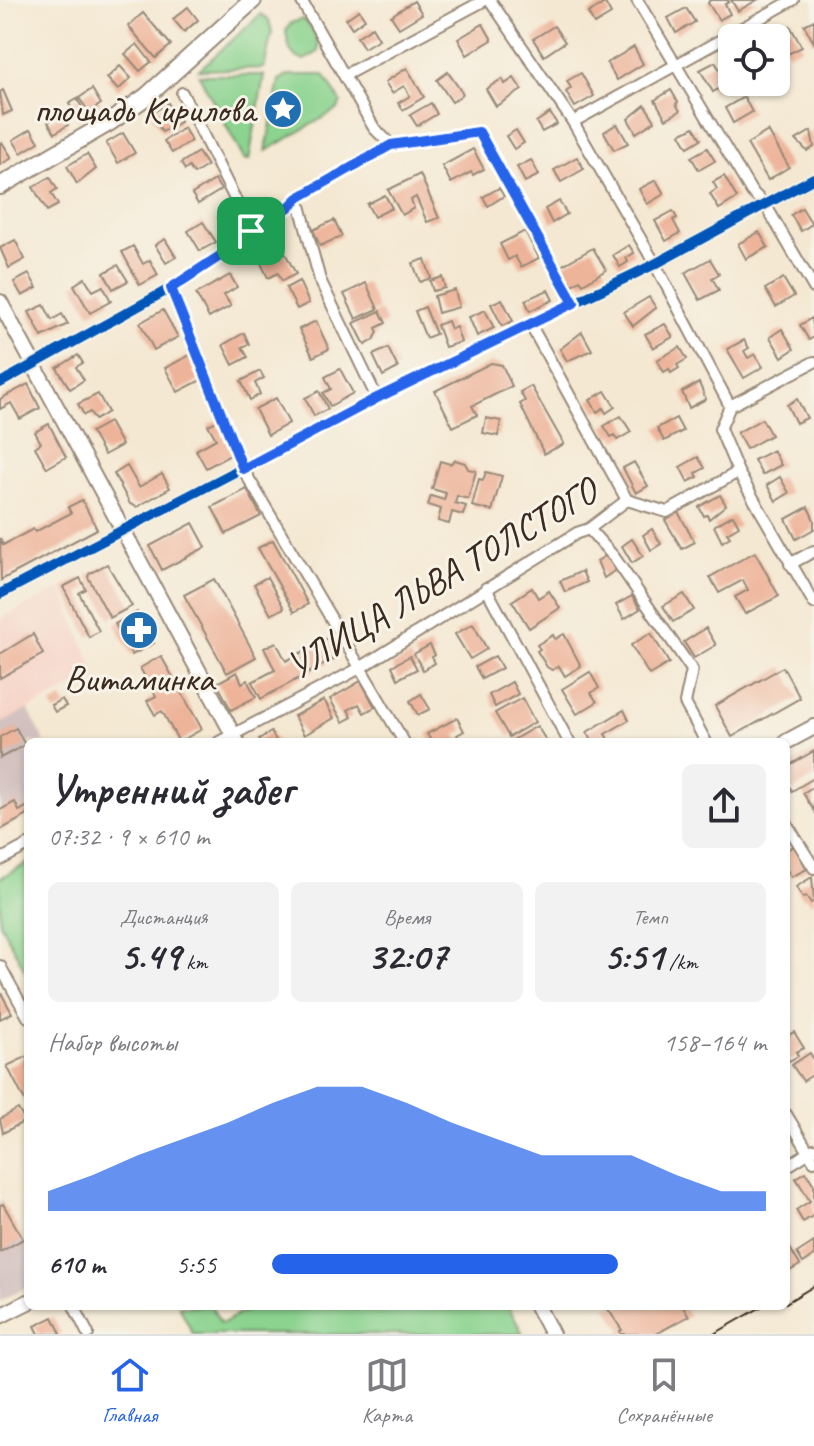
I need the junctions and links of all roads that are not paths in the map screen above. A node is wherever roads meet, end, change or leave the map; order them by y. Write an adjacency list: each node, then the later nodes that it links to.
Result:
1 (253, 0): 12 (main road)
2 (301, 0): 7 (street)
3 (488, 0): 7 (street); 9 (street)
4 (637, 0): 6 (street)
5 (793, 0): 6 (street)
6 (677, 64): 9 (street); 14 (street)
7 (345, 75): 10 (street)
8 (182, 93): 15 (street)
9 (573, 122): 16 (street)
10 (391, 145): 13 (street); 20 (street)
11 (814, 178): 14 (street)
12 (0, 186)
13 (298, 198): 15 (street); 25 (street)
14 (766, 206): 16 (street); 18 (street)
15 (251, 231): 17 (street)
16 (655, 264): 20 (street); 26 (street)
17 (171, 288): 23 (street); 27 (street)
18 (814, 288)
19 (0, 302): 23 (street)
20 (574, 303): 21 (street)
21 (530, 324): 25 (street); 29 (street)
22 (814, 362): 26 (street)
23 (34, 365): 24 (street); 31 (street)
24 (0, 383)
25 (377, 398): 27 (street)
26 (730, 406): 28 (street)
27 (243, 469): 31 (street); 37 (street)
28 (738, 472): 29 (street, УЛИЦА ЛЬВА ТОЛСТОГО); 33 (street)
29 (627, 500): 30 (street, УЛИЦА ЛЬВА ТОЛСТОГО)
30 (589, 529): 34 (street, УЛИЦА ЛЬВА ТОЛСТОГО); 43 (street)
31 (122, 531): 35 (street); 39 (street)
32 (814, 551): 33 (street)
33 (790, 564): 36 (street)
34 (486, 588): 37 (street, УЛИЦА ЛЬВА ТОЛСТОГО); 42 (street)
35 (0, 594)
36 (814, 603)
37 (360, 668): 40 (street, УЛИЦА ЛЬВА ТОЛСТОГО); 41 (street)
38 (814, 727): 44 (street)
39 (229, 738)
40 (234, 738)
41 (402, 738)
42 (567, 738)
43 (704, 738)
44 (790, 740)
45 (790, 829): 48 (street)
46 (24, 847): 47 (street)
47 (0, 860)
48 (814, 868)
49 (0, 966): 50 (street)
50 (24, 1010)
51 (790, 1120): 52 (street)
52 (812, 1154): 53 (street)
53 (790, 1165)
54 (24, 1304): 57 (street)
55 (76, 1310): 58 (street)
56 (542, 1310): 59 (street)
57 (0, 1316)
58 (88, 1334)
59 (552, 1334)

